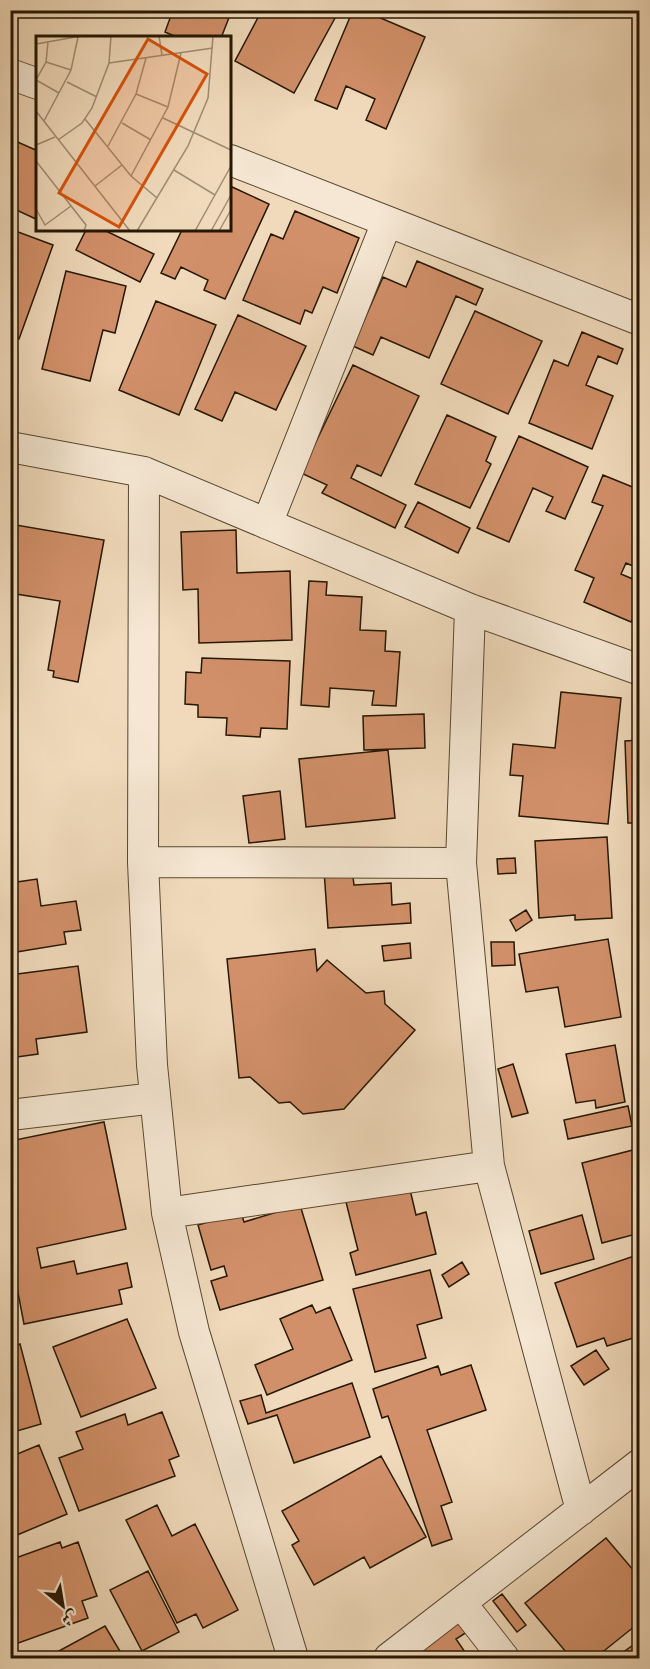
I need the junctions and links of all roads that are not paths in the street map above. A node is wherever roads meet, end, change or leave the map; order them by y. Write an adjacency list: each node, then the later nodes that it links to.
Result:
1 (10, 74): 2 (street)
2 (36, 83)
3 (231, 160): 4 (street)
4 (387, 222): 5 (street); 8 (street)
5 (639, 320)
6 (10, 447): 7 (street)
7 (144, 472): 8 (street); 11 (street)
8 (267, 524): 9 (street)
9 (470, 609): 10 (street); 12 (street)
10 (639, 670)
11 (143, 862): 12 (street); 13 (street)
12 (461, 863): 15 (street)
13 (155, 1098): 14 (street); 16 (street)
14 (10, 1115)
15 (489, 1166): 16 (street); 18 (street)
16 (167, 1213): 20 (street)
17 (639, 1464): 18 (street)
18 (581, 1510): 19 (street)
19 (461, 1603): 21 (street); 22 (street)
20 (293, 1659)
21 (389, 1659)
22 (504, 1659)

